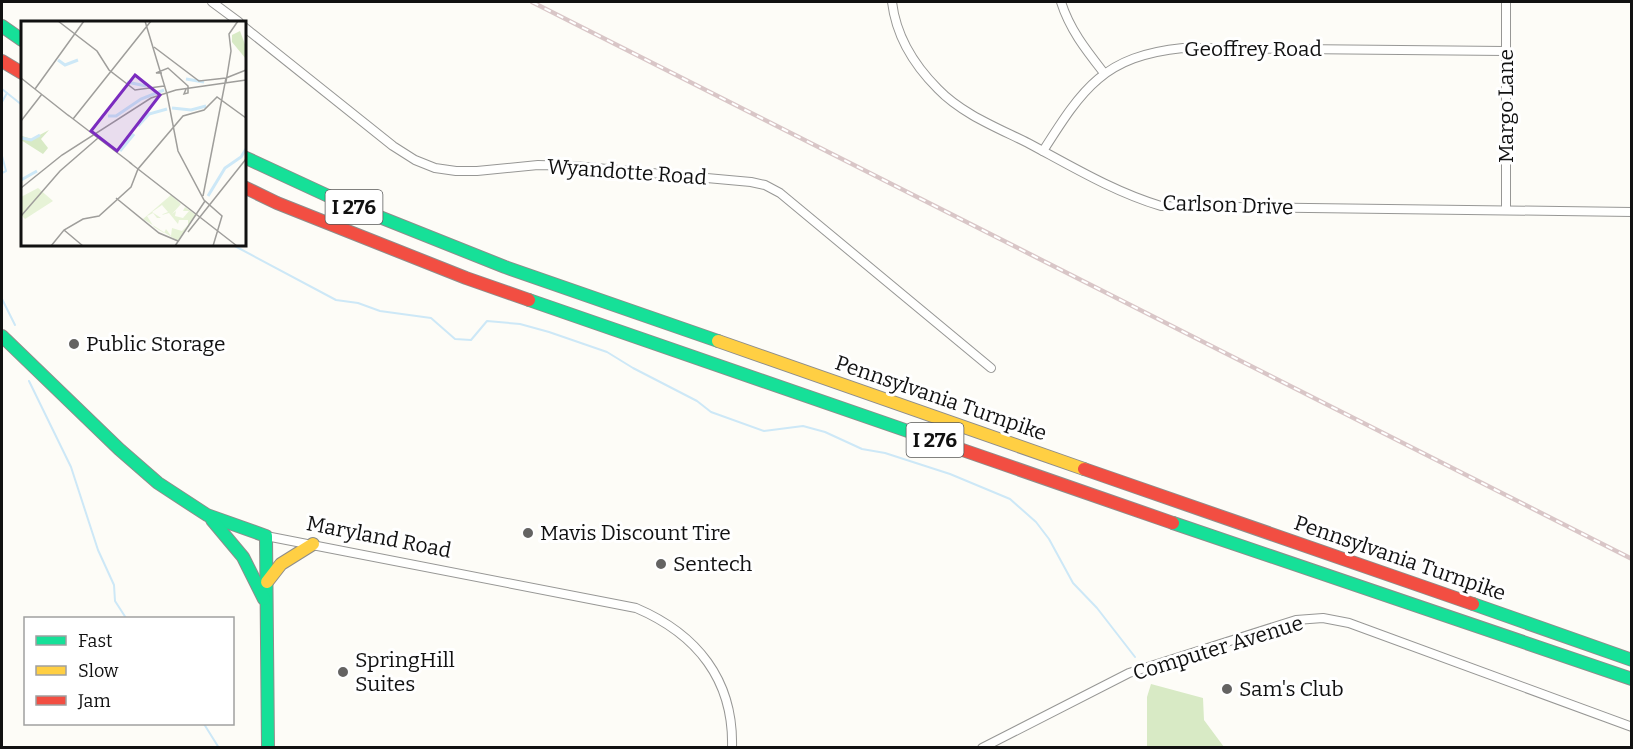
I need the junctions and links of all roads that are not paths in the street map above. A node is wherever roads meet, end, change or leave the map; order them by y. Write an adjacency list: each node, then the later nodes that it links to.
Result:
1 (213, 2): 5 (street)
2 (892, 2): 13 (street, Carlson Drive)
3 (1061, 2): 12 (street)
4 (1506, 2): 9 (street, Margo Lane)
5 (238, 21)
6 (2, 26): 8 (main road)
7 (246, 29): 19 (street, Wyandotte Road)
8 (21, 39)
9 (1506, 51): 12 (street, Geoffrey Road); 16 (street, Margo Lane)
10 (2, 61): 11 (main road)
11 (21, 72)
12 (1104, 73): 13 (street, Geoffrey Road)
13 (1043, 151): 16 (street, Carlson Drive)
14 (246, 158): 25 (main road, Pennsylvania Turnpike / I 276)
15 (246, 188): 26 (main road, Pennsylvania Turnpike / I 276)
16 (1506, 210): 17 (street, Carlson Drive)
17 (1632, 212)
18 (2, 336): 20 (main road, Maryland Road)
19 (991, 368)
20 (207, 514): 21 (main road, Maryland Road); 24 (main road)
21 (266, 536): 22 (street, Maryland Road); 23 (main road)
22 (313, 544): 23 (main road); 29 (street, Maryland Road)
23 (267, 583): 24 (main road)
24 (267, 606): 28 (main road)
25 (1632, 660)
26 (1632, 679)
27 (1632, 727): 30 (street, Computer Avenue)
28 (268, 747)
29 (732, 747)
30 (982, 747)

